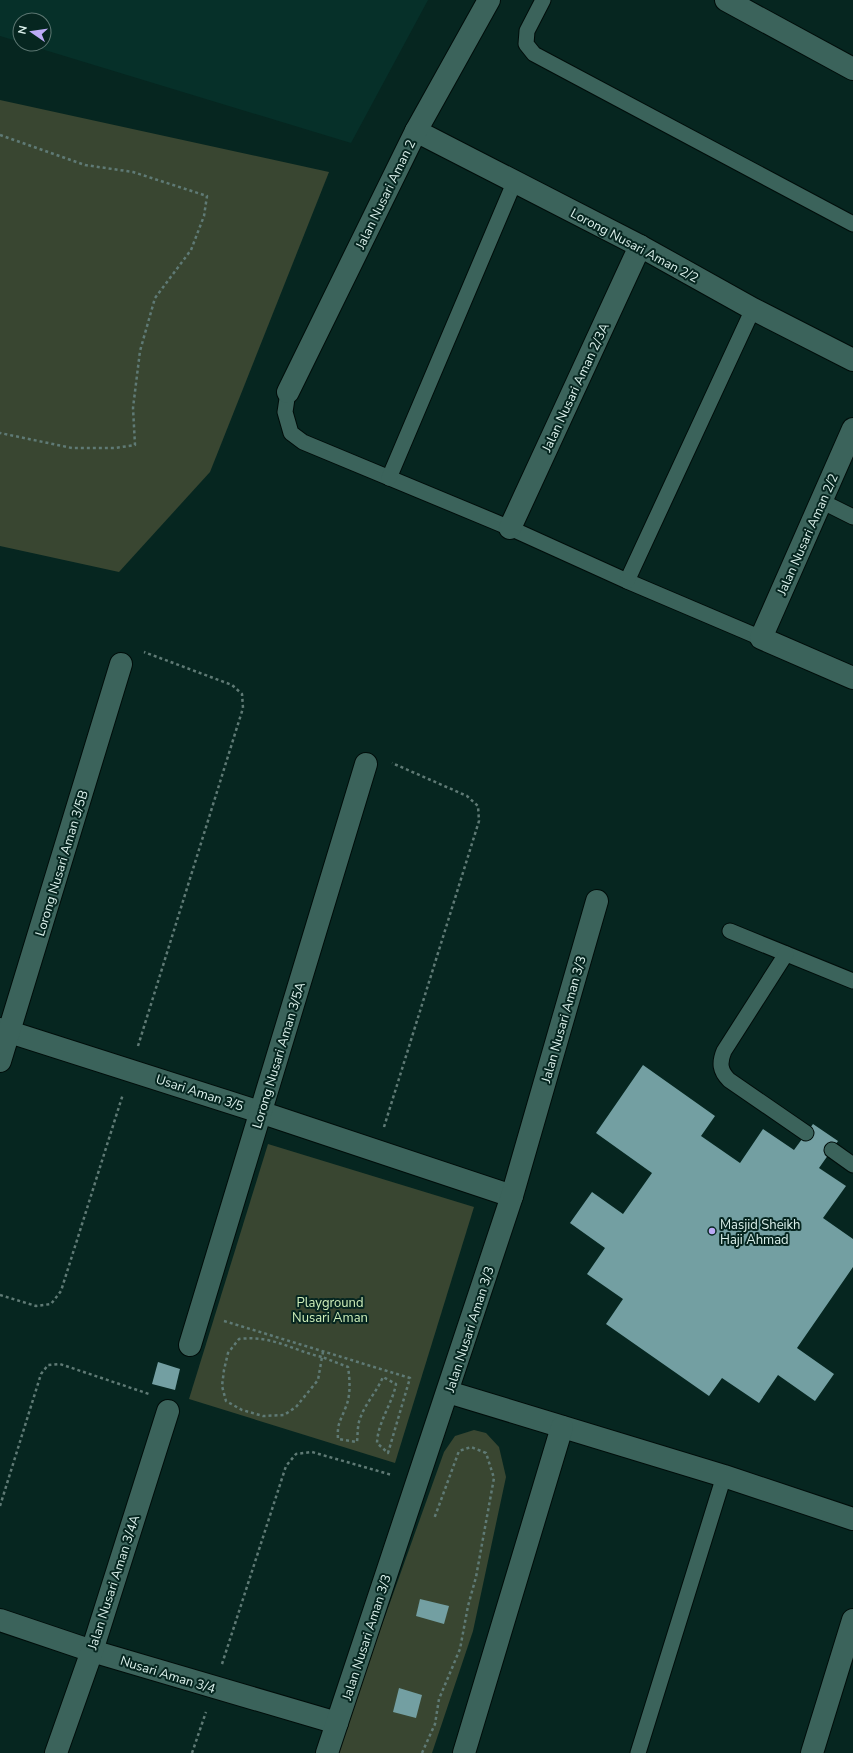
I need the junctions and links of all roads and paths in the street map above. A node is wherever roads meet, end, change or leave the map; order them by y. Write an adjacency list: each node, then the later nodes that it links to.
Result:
1 (489, 0): 5 (street, Jalan Nusari Aman 2)
2 (543, 0): 8 (lane)
3 (726, 0): 4 (street)
4 (853, 69)
5 (416, 131): 7 (street, Lorong Nusari Aman 2/2); 12 (street, Jalan Nusari Aman 2)
6 (0, 135): 14 (path)
7 (514, 182): 9 (street, Lorong Nusari Aman 2/2); 15 (lane)
8 (853, 224)
9 (640, 246): 10 (street, Lorong Nusari Aman 2/2); 18 (street, Jalan Nusari Aman 2/3A)
10 (753, 309): 11 (street, Lorong Nusari Aman 2/2); 19 (lane)
11 (853, 360)
12 (288, 392): 15 (lane)
13 (853, 429): 16 (street, Jalan Nusari Aman 2/2)
14 (0, 432)
15 (389, 478): 18 (lane)
16 (821, 501): 17 (lane); 20 (street, Jalan Nusari Aman 2/2)
17 (853, 517)
18 (510, 528): 19 (lane)
19 (627, 581): 20 (lane)
20 (761, 638): 22 (street)
21 (121, 664): 28 (street, Lorong Nusari Aman 3/5B); 30 (path)
22 (853, 678)
23 (366, 764): 31 (street, Lorong Nusari Aman 3/5A); 34 (path)
24 (597, 901): 36 (street, Jalan Nusari Aman 3/3)
25 (730, 931): 26 (lane)
26 (786, 954): 27 (lane); 32 (lane)
27 (853, 981)
28 (5, 1030): 29 (street, Lorong Nusari Aman 3/5B); 30 (street, Usari Aman 3/5)
29 (0, 1061)
30 (130, 1070): 31 (street, Usari Aman 3/5); 37 (path)
31 (260, 1112): 34 (street, Usari Aman 3/5); 39 (street, Lorong Nusari Aman 3/5A)
32 (806, 1133)
33 (832, 1150): 35 (lane)
34 (376, 1152): 36 (street, Usari Aman 3/5)
35 (853, 1165)
36 (512, 1196): 42 (street, Jalan Nusari Aman 3/3)
37 (0, 1295)
38 (221, 1320): 40 (path)
39 (190, 1345)
40 (324, 1352): 41 (path); 41 (path)
41 (322, 1357): 41 (path)
42 (448, 1392): 44 (street); 46 (street, Jalan Nusari Aman 3/3)
43 (168, 1411): 47 (path); 52 (street, Jalan Nusari Aman 3/4A)
44 (562, 1427): 45 (street); 59 (street)
45 (724, 1476): 48 (street); 60 (lane)
46 (418, 1482): 53 (path); 54 (street, Jalan Nusari Aman 3/3)
47 (0, 1506)
48 (853, 1519)
49 (432, 1525): 58 (path)
50 (0, 1620): 52 (street, Nusari Aman 3/4)
51 (853, 1620): 61 (street)
52 (92, 1651): 53 (street, Nusari Aman 3/4); 55 (street, Jalan Nusari Aman 3/4A)
53 (214, 1687): 54 (street, Nusari Aman 3/4); 56 (path)
54 (337, 1724): 57 (street, Jalan Nusari Aman 3/3)
55 (56, 1753)
56 (192, 1753)
57 (327, 1753)
58 (422, 1753)
59 (464, 1753)
60 (638, 1753)
61 (812, 1753)

